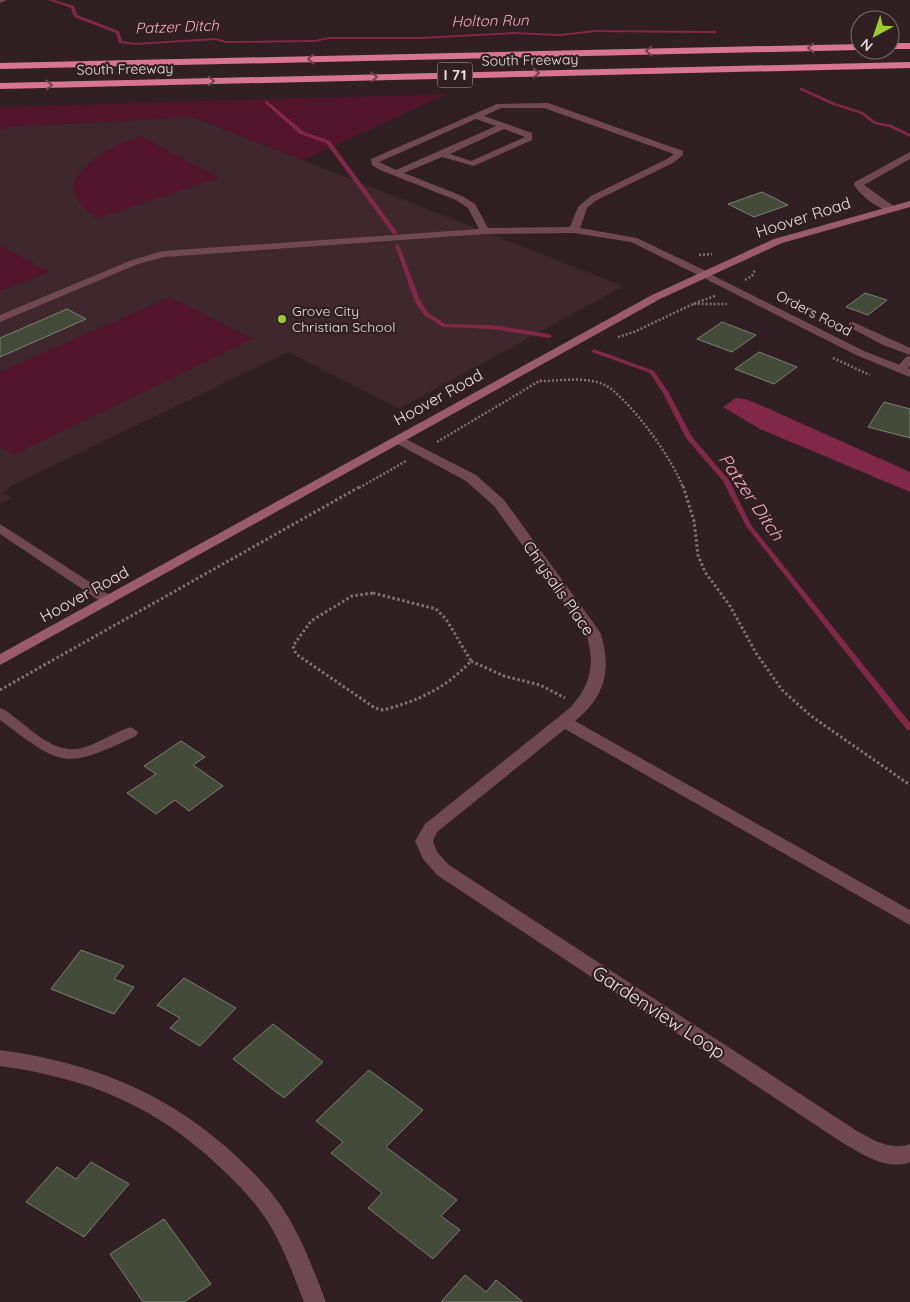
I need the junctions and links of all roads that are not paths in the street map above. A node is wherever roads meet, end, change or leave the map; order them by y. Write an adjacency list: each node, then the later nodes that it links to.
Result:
1 (850, 47): 3 (highway, South Freeway / I 71, one-way to 3)
2 (910, 65): 4 (highway, South Freeway / I 71, one-way to 2)
3 (0, 66)
4 (0, 86)
5 (476, 116): 6 (lane); 9 (lane); 12 (lane)
6 (504, 126): 7 (lane); 7 (lane)
7 (442, 154): 9 (lane)
8 (910, 155): 11 (street)
9 (396, 173): 13 (lane)
10 (910, 204): 11 (main road, Hoover Road)
11 (891, 209): 14 (main road, Hoover Road)
12 (574, 230): 13 (lane); 14 (lane)
13 (485, 231): 15 (lane)
14 (706, 275): 19 (street, Orders Road); 20 (main road, Hoover Road)
15 (0, 319)
16 (853, 325): 17 (lane)
17 (910, 352)
18 (910, 359): 19 (lane)
19 (905, 371)
20 (398, 439): 22 (main road, Hoover Road); 25 (street, Chrysalis Place)
21 (0, 528): 22 (lane)
22 (108, 600): 23 (main road, Hoover Road)
23 (0, 660)
24 (0, 712): 26 (lane)
25 (564, 721): 27 (street, Chrysalis Place); 28 (street)
26 (131, 732)
27 (424, 841): 30 (street, Gardenview Loop)
28 (910, 918)
29 (0, 1058): 31 (street)
30 (910, 1153)
31 (315, 1302)

